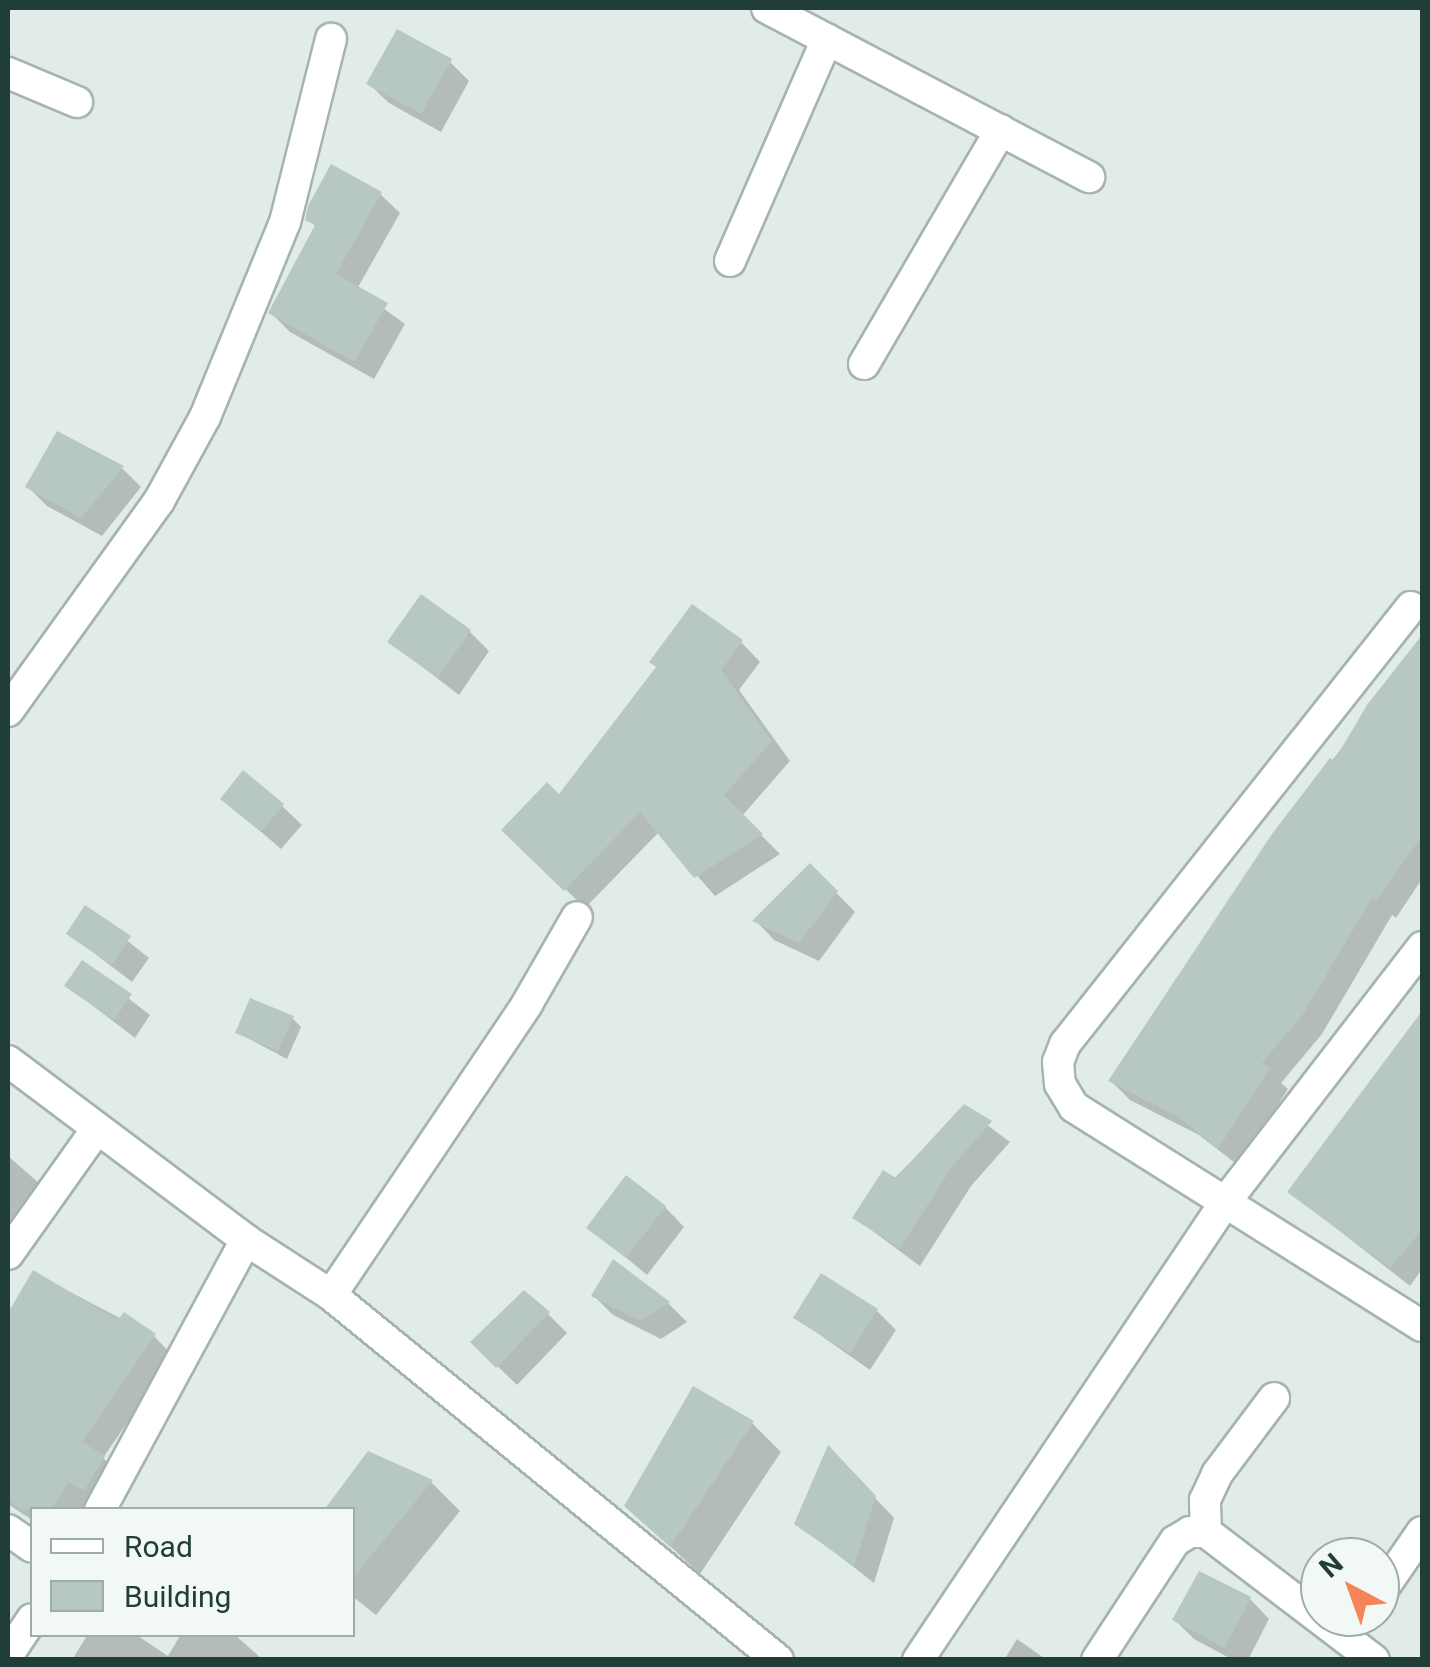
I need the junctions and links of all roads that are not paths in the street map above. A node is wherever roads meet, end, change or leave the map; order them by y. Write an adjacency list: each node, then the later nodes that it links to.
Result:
1 (767, 8): 2 (street)
2 (827, 39): 6 (street); 8 (street)
3 (331, 40): 11 (street)
4 (8, 73): 5 (street)
5 (77, 102)
6 (1001, 130): 7 (street); 9 (street)
7 (1089, 177)
8 (730, 261)
9 (864, 364)
10 (1411, 606): 16 (street)
11 (8, 711)
12 (577, 917): 19 (street)
13 (1422, 947): 16 (street)
14 (8, 1061): 15 (street)
15 (96, 1130): 17 (street); 18 (street)
16 (1226, 1201): 20 (street); 32 (street)
17 (246, 1240): 19 (street); 22 (street)
18 (8, 1254)
19 (331, 1295): 31 (street)
20 (1418, 1316)
21 (1274, 1398): 24 (street)
22 (102, 1507)
23 (8, 1530): 26 (street)
24 (1206, 1532): 29 (street); 33 (street)
25 (1422, 1532): 27 (street)
26 (30, 1546)
27 (1400, 1564)
28 (30, 1622): 30 (street)
29 (1360, 1645)
30 (8, 1655)
31 (778, 1660)
32 (918, 1660)
33 (1097, 1660)

